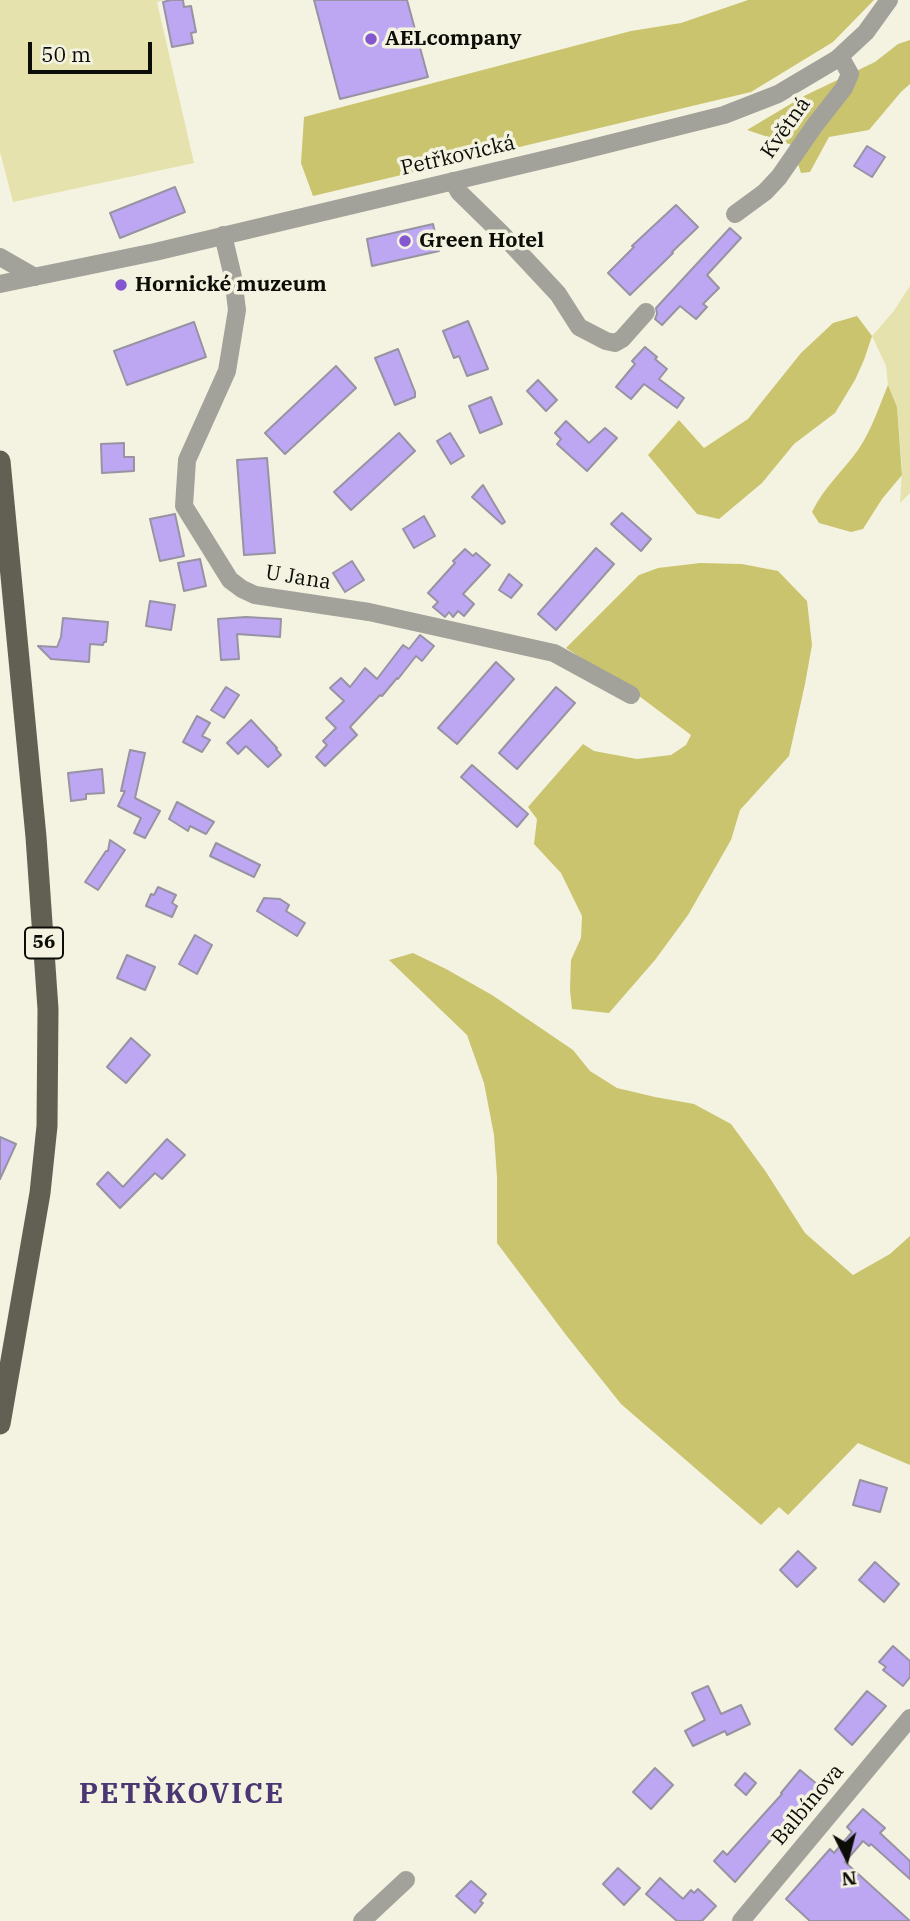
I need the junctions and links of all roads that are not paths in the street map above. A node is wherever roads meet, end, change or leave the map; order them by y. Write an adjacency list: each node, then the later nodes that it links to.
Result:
1 (889, 0): 2 (street, Petřkovická)
2 (840, 56): 3 (street, Petřkovická); 4 (street, Květná)
3 (453, 181): 5 (street, Petřkovická); 9 (street)
4 (736, 214)
5 (223, 235): 7 (street, Petřkovická); 11 (street, U Jana)
6 (0, 257): 7 (street)
7 (35, 277): 8 (street, Petřkovická)
8 (0, 284)
9 (646, 312)
10 (0, 461): 12 (main road, 56)
11 (631, 695)
12 (0, 1424)
13 (910, 1718): 16 (street, Balbínova)
14 (406, 1880): 15 (street)
15 (362, 1921)
16 (741, 1921)

